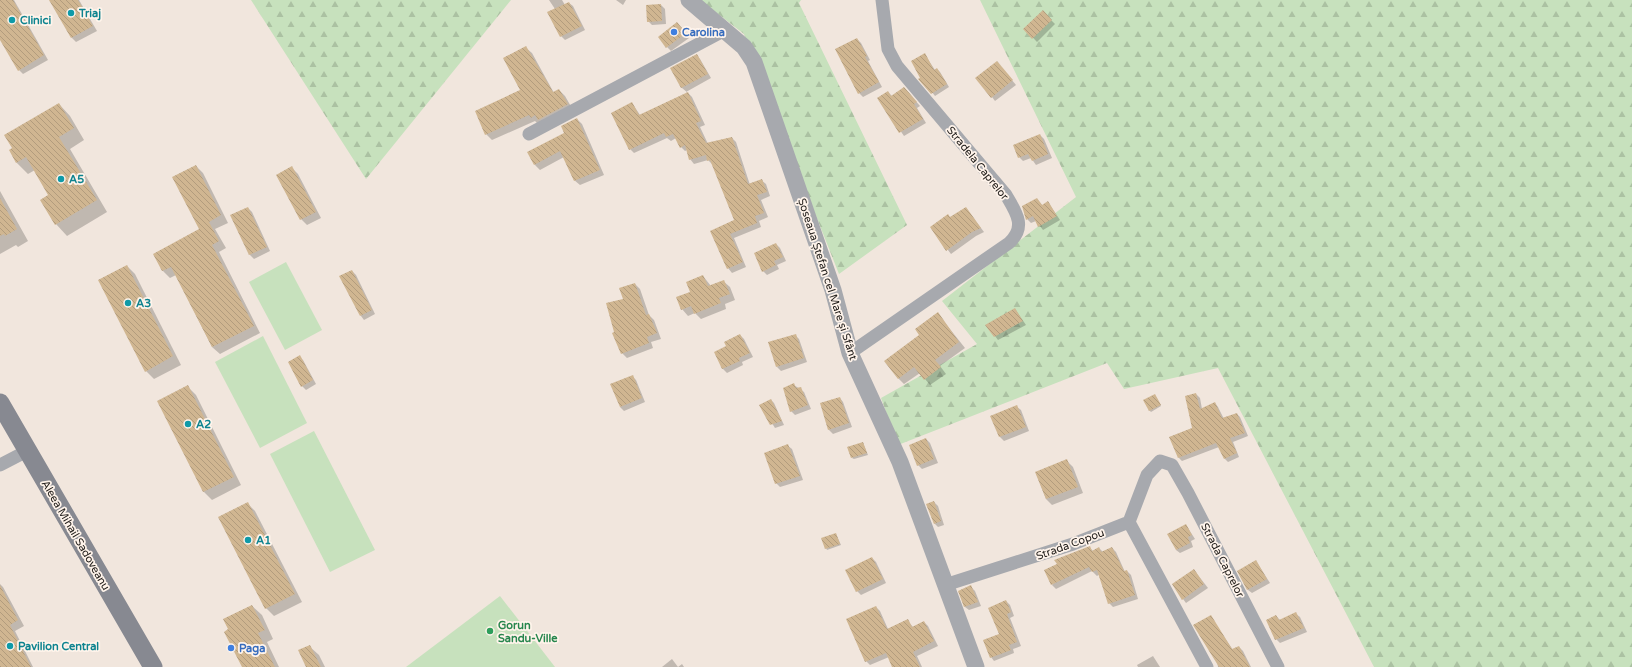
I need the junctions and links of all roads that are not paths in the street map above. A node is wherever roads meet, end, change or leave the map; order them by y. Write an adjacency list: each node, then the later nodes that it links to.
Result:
1 (689, 0): 3 (street, Șoseaua Ștefan cel Mare și Sfânt)
2 (882, 0): 5 (street, Stradela Caprelor)
3 (725, 30): 4 (street); 5 (street, Șoseaua Ștefan cel Mare și Sfânt)
4 (529, 134)
5 (850, 353): 10 (street, Șoseaua Ștefan cel Mare și Sfânt)
6 (0, 403): 7 (main road, Aleea Mihail Sadoveanu)
7 (27, 451): 8 (street); 11 (main road, Aleea Mihail Sadoveanu)
8 (0, 465)
9 (1129, 522): 10 (street, Strada Copou); 13 (street); 14 (street, Strada Caprelor)
10 (945, 586): 12 (street, Șoseaua Ștefan cel Mare și Sfânt)
11 (153, 667)
12 (976, 667)
13 (1207, 667)
14 (1278, 667)

